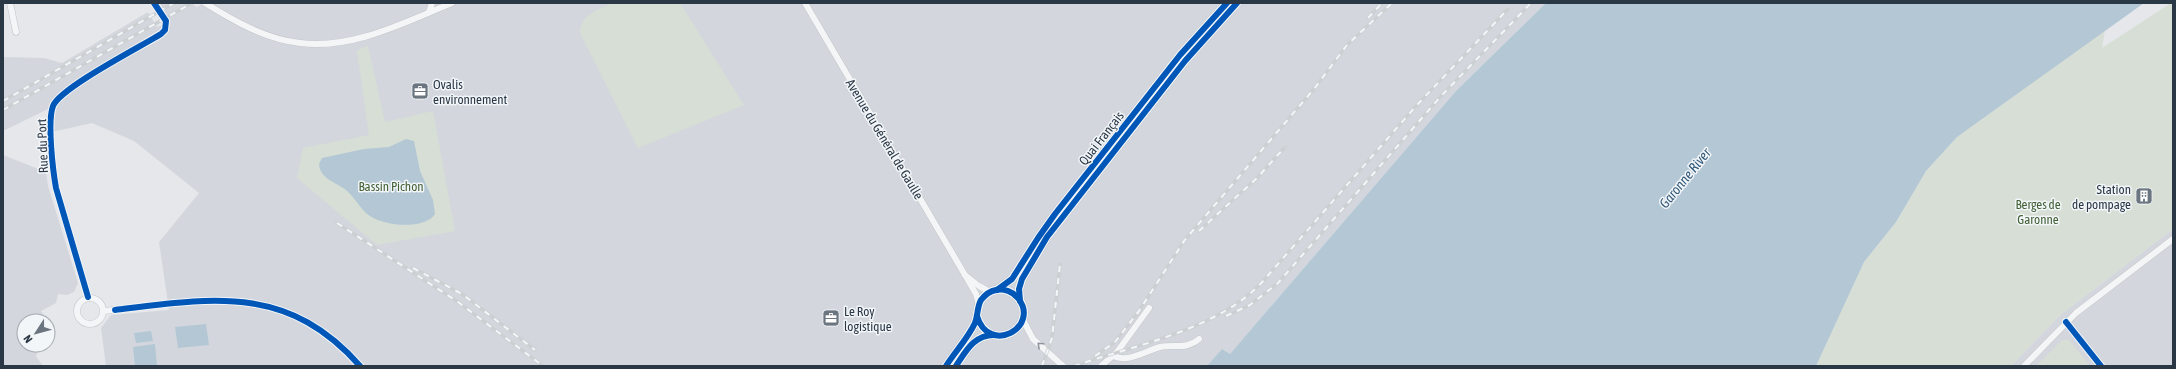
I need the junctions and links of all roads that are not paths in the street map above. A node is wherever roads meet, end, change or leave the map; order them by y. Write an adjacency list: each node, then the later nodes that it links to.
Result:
1 (10, 3): 10 (street)
2 (205, 3): 9 (street)
3 (432, 3): 9 (street)
4 (452, 3): 9 (street)
5 (805, 3): 12 (street, Avenue du Général de Gaulle)
6 (1227, 3): 13 (main road, Quai Français)
7 (1237, 3): 15 (main road, Quai Français)
8 (155, 4): 14 (street, Rue du Port)
9 (429, 12)
10 (16, 32)
11 (2173, 239): 21 (street)
12 (965, 275): 13 (street, Avenue du Général de Gaulle); 16 (street, Avenue du Général de Gaulle)
13 (994, 291): 15 (main road); 16 (main road)
14 (88, 297): 18 (street); 18 (street)
15 (1020, 301): 20 (main road)
16 (979, 305): 19 (main road)
17 (1149, 308): 24 (street)
18 (104, 311): 25 (street)
19 (978, 316): 22 (main road); 26 (main road)
20 (1023, 320): 22 (main road); 28 (street, one-way to 20)
21 (2066, 322): 30 (street); 31 (street)
22 (994, 335): 27 (main road)
23 (1199, 339): 24 (street)
24 (1113, 356): 29 (street)
25 (360, 366)
26 (946, 366)
27 (956, 366)
28 (1063, 366)
29 (1101, 366)
30 (2024, 366)
31 (2101, 366)

